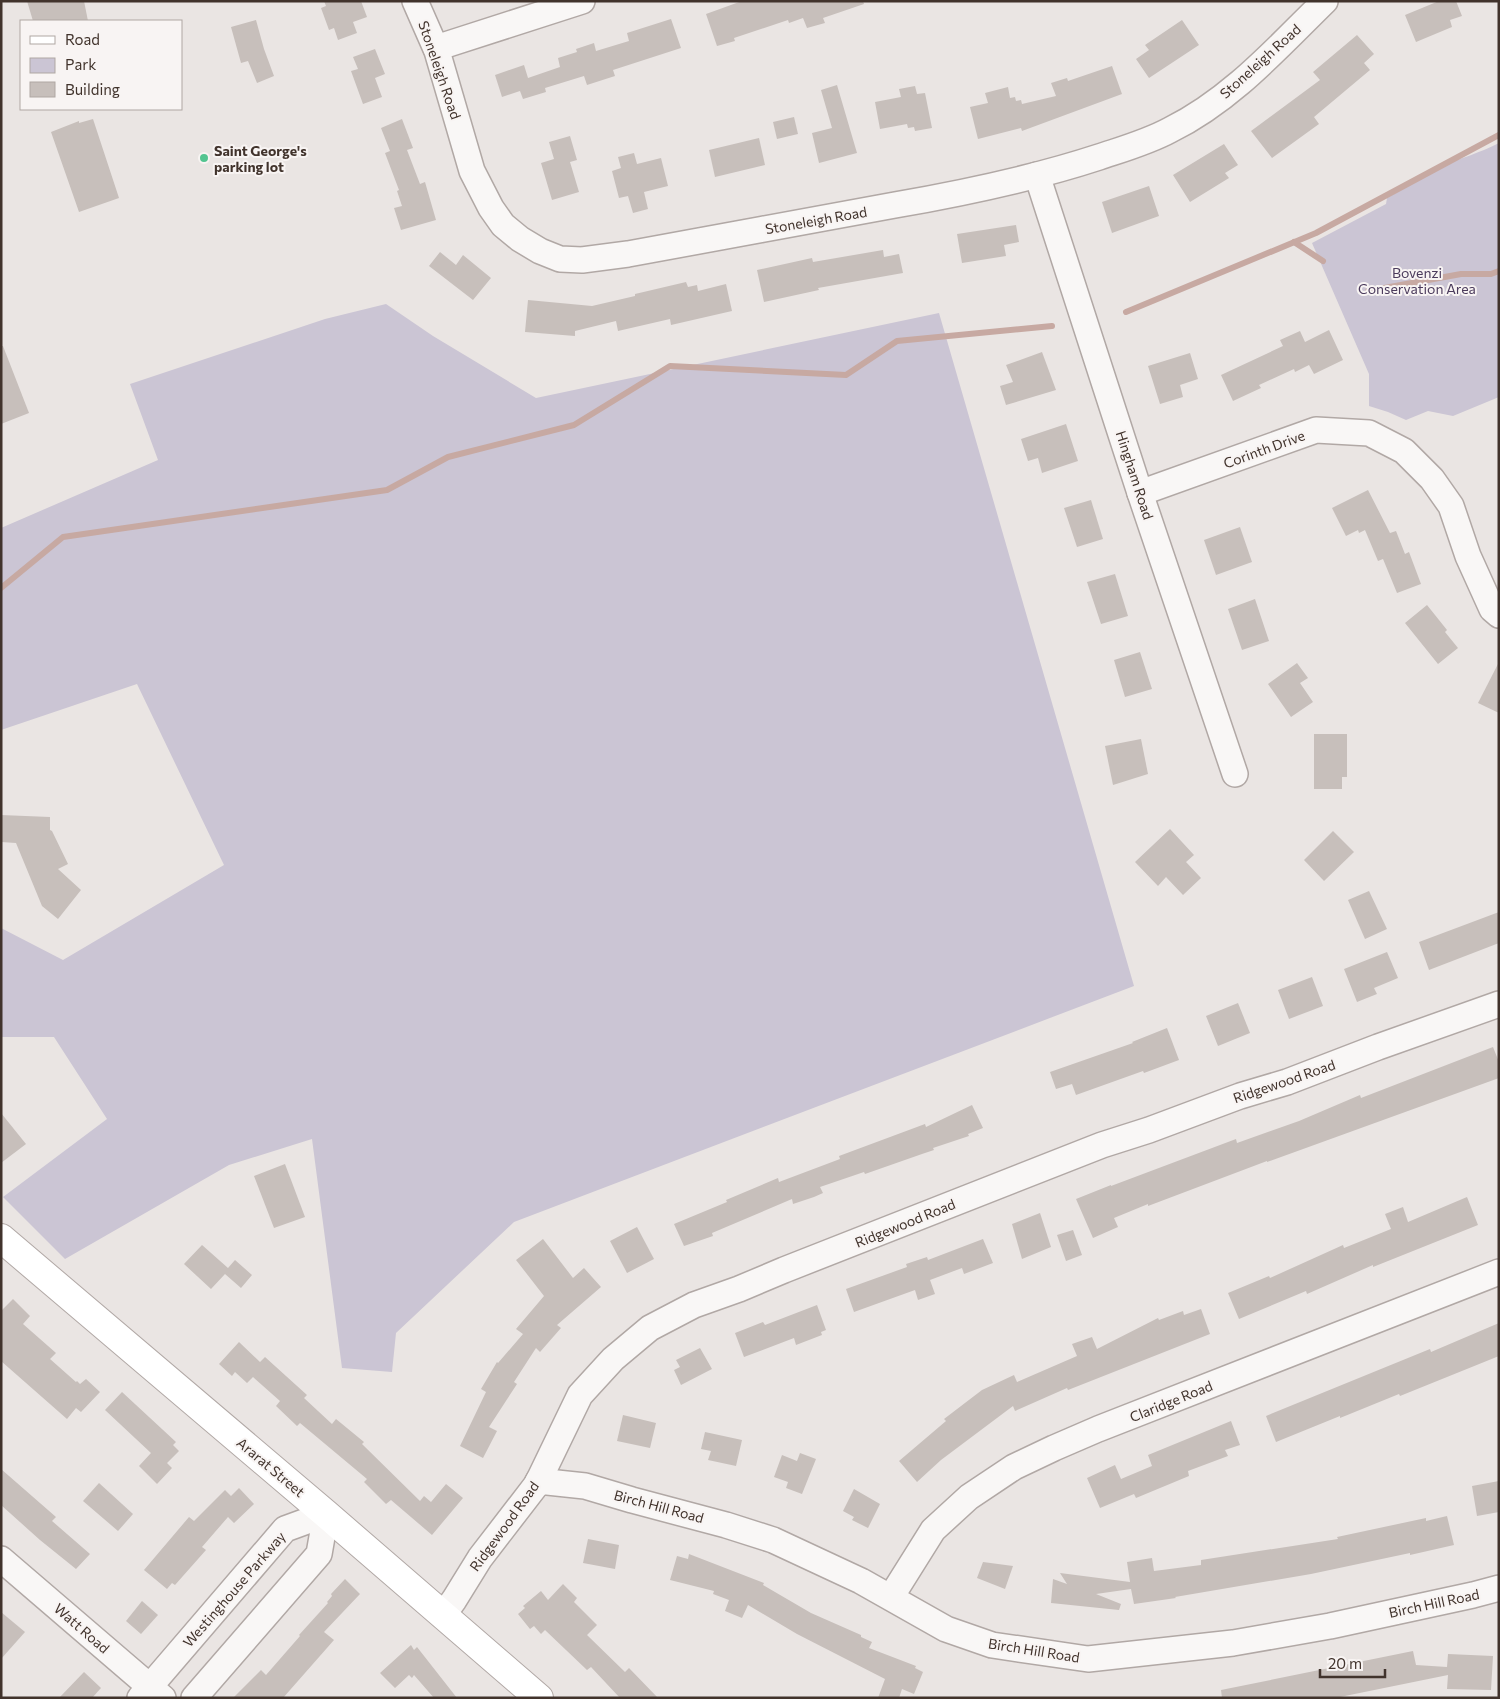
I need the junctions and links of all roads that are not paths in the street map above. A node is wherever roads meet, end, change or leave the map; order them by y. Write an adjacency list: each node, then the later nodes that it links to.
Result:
1 (415, 1): 4 (street, Stoneleigh Road)
2 (582, 1): 4 (street)
3 (1325, 1): 5 (street, Stoneleigh Road)
4 (436, 48): 5 (street, Stoneleigh Road)
5 (1037, 175): 6 (street, Hingham Road)
6 (1140, 493): 7 (street, Corinth Drive); 8 (street, Hingham Road)
7 (1499, 615)
8 (1235, 774)
9 (1499, 1004): 12 (street, Ridgewood Road)
10 (1, 1238): 13 (main road, Ararat Street)
11 (1499, 1272): 16 (street, Claridge Road)
12 (537, 1484): 16 (street, Birch Hill Road); 17 (street, Ridgewood Road)
13 (326, 1514): 17 (main road, Ararat Street); 18 (street, Westinghouse Parkway); 19 (street)
14 (1, 1559): 18 (street, Watt Road)
15 (1499, 1588): 16 (street, Birch Hill Road)
16 (891, 1597)
17 (443, 1614): 20 (main road, Ararat Street)
18 (151, 1694)
19 (194, 1698)
20 (539, 1698)

